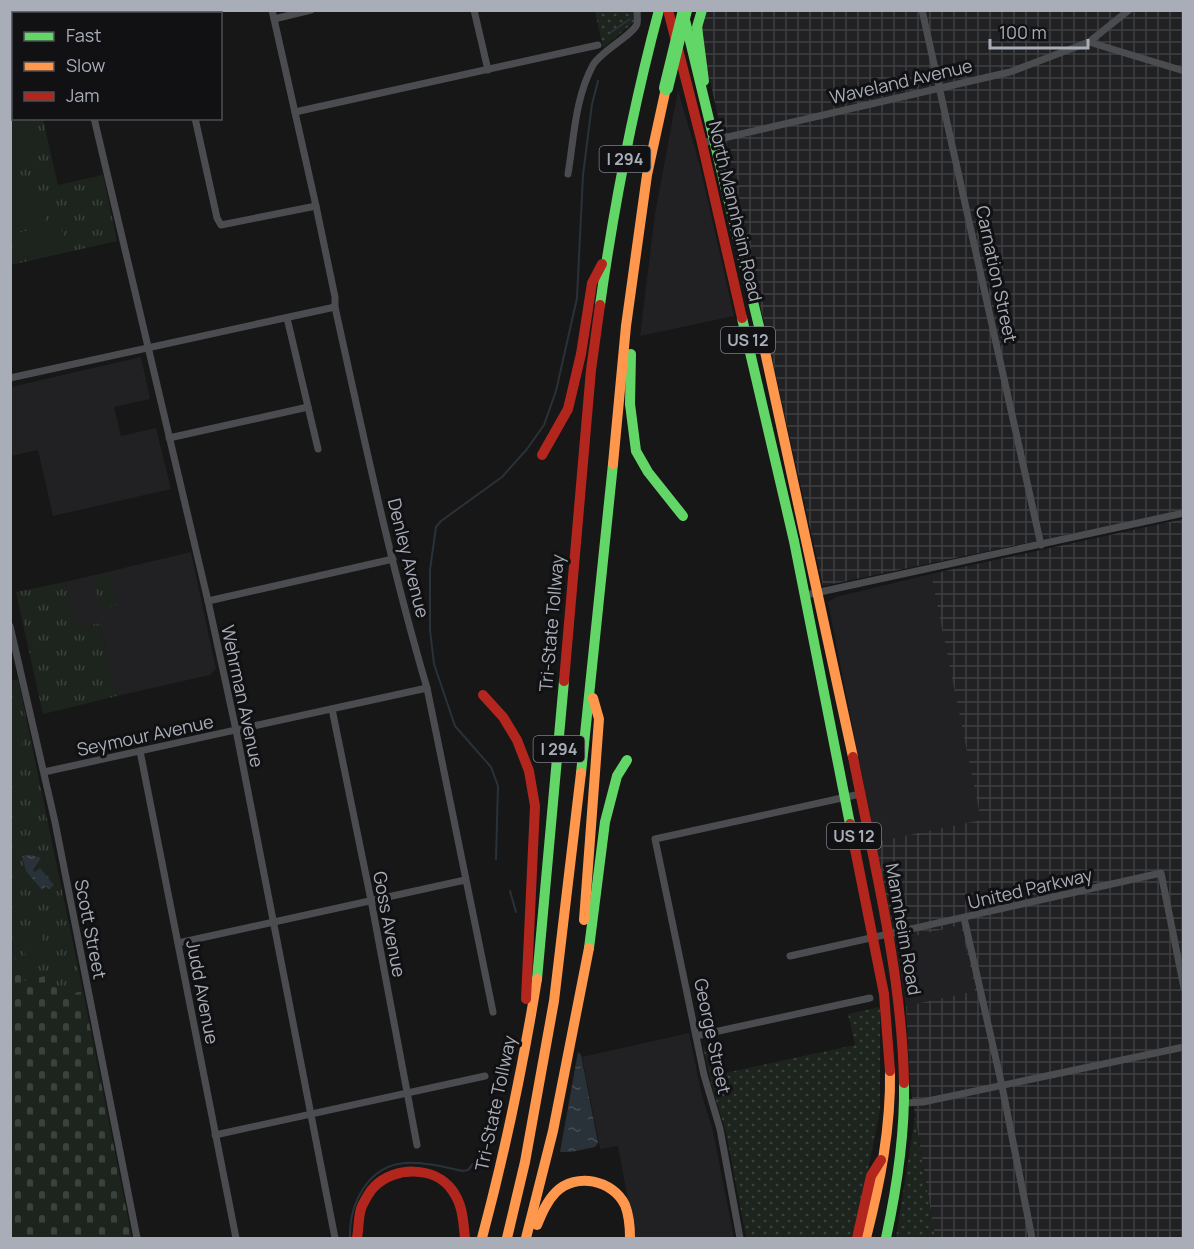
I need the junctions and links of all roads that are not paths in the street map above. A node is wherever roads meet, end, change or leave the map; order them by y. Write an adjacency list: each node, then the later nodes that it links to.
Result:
1 (272, 10): 11 (street, Denley Avenue)
2 (311, 10): 11 (street)
3 (474, 10): 14 (street)
4 (638, 10): 22 (street)
5 (659, 10): 24 (main road, Tri-State Tollway / I 294)
6 (668, 10): 21 (main road, North Mannheim Road / US 12)
7 (701, 10): 10 (main road); 17 (main road)
8 (922, 10): 16 (street, Carnation Street)
9 (1129, 10): 12 (street, Waveland Avenue)
10 (684, 14): 17 (main road, North Mannheim Road / US 12); 27 (main road, I 294, bridge)
11 (274, 19): 18 (street, Denley Avenue)
12 (1089, 42): 15 (street); 16 (street, Waveland Avenue)
13 (598, 45): 14 (street)
14 (488, 70): 18 (street)
15 (1184, 71)
16 (940, 87): 21 (street, Waveland Avenue); 36 (street, Carnation Street)
17 (707, 105): 21 (main road, North Mannheim Road / US 12)
18 (295, 112): 23 (street, Denley Avenue)
19 (94, 120): 28 (street, Wehrman Avenue)
20 (195, 120): 23 (street)
21 (709, 141): 38 (main road, North Mannheim Road / US 12)
22 (568, 174)
23 (316, 206): 25 (street, Denley Avenue)
24 (607, 254): 33 (main road); 64 (main road, Tri-State Tollway / I 294)
25 (335, 307): 26 (street); 37 (street, Denley Avenue)
26 (287, 318): 28 (street); 30 (street)
27 (626, 326): 35 (main road); 43 (main road, I 294)
28 (148, 348): 29 (street); 31 (street, Wehrman Avenue)
29 (10, 378)
30 (308, 408): 31 (street); 32 (street)
31 (169, 438): 39 (street, Wehrman Avenue)
32 (318, 448)
33 (542, 455)
34 (1184, 513): 36 (street)
35 (683, 516)
36 (1041, 545): 38 (street)
37 (393, 559): 39 (street); 42 (street, Denley Avenue)
38 (812, 594): 50 (main road, Mannheim Road / US 12)
39 (208, 601): 46 (street, Wehrman Avenue)
40 (10, 626): 41 (street, Scott Street)
41 (12, 636): 49 (street, Scott Street)
42 (427, 688): 45 (street, Seymour Avenue); 51 (street, Denley Avenue)
43 (591, 688): 59 (main road, I 294); 79 (main road, I 294)
44 (483, 695): 64 (main road)
45 (332, 709): 46 (street, Seymour Avenue); 52 (street, Goss Avenue)
46 (236, 730): 47 (street, Seymour Avenue); 54 (street, Wehrman Avenue)
47 (140, 751): 49 (street, Seymour Avenue); 56 (street, Judd Avenue)
48 (627, 760): 59 (main road)
49 (44, 772): 73 (street, Scott Street)
50 (853, 796): 55 (main road, Mannheim Road / US 12); 62 (street, George Street)
51 (465, 880): 52 (street); 61 (street, Denley Avenue)
52 (371, 900): 54 (street); 67 (street, Goss Avenue)
53 (964, 918): 55 (street, United Parkway); 58 (street, United Parkway); 66 (street)
54 (273, 922): 56 (street); 69 (street, Wehrman Avenue)
55 (881, 937): 57 (street, United Parkway); 68 (main road, Mannheim Road / US 12); 72 (main road, Mannheim Road / US 12)
56 (178, 943): 70 (street, Judd Avenue)
57 (790, 956)
58 (1184, 988)
59 (577, 997): 80 (main road, I 294)
60 (870, 998): 62 (street)
61 (493, 1012)
62 (696, 1036): 83 (street, George Street)
63 (1184, 1047): 66 (street)
64 (524, 1059): 78 (main road, Tri-State Tollway / I 294)
65 (484, 1076): 67 (street)
66 (1002, 1086): 68 (street); 87 (street)
67 (407, 1093): 69 (street); 71 (street, Goss Avenue)
68 (905, 1103): 86 (main road, Mannheim Road / US 12)
69 (311, 1114): 70 (street); 75 (street, Wehrman Avenue)
70 (215, 1135): 74 (street, Judd Avenue)
71 (417, 1145)
72 (884, 1155): 84 (main road); 85 (main road, Mannheim Road / US 12)
73 (137, 1239)
74 (236, 1239)
75 (335, 1239)
76 (357, 1239): 77 (main road)
77 (465, 1239)
78 (482, 1239)
79 (507, 1239)
80 (526, 1239)
81 (532, 1239): 82 (main road)
82 (630, 1239)
83 (740, 1239)
84 (857, 1239)
85 (866, 1239)
86 (886, 1239)
87 (1032, 1239)

